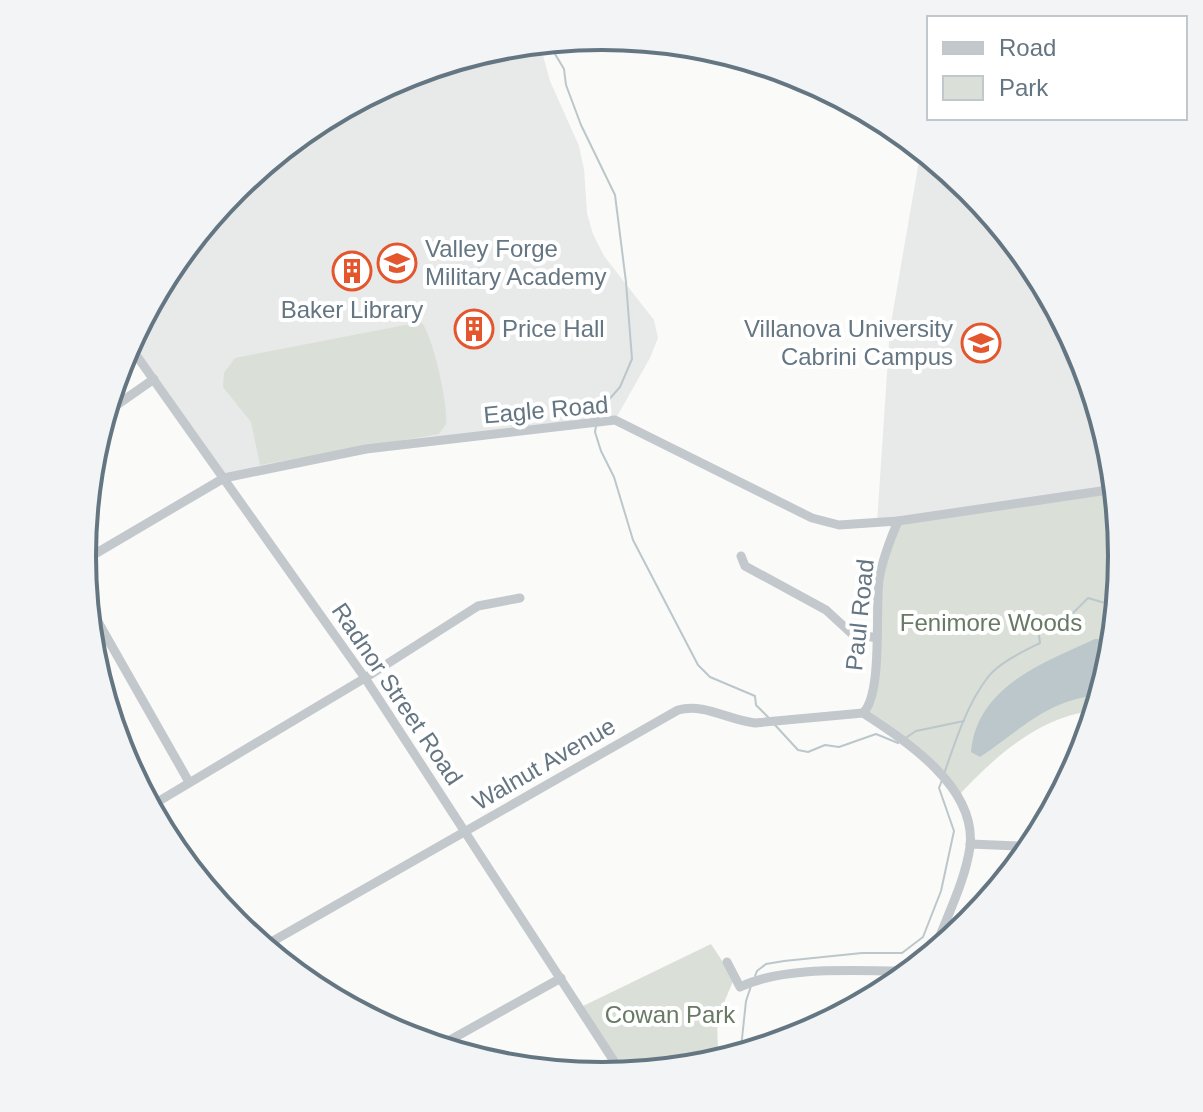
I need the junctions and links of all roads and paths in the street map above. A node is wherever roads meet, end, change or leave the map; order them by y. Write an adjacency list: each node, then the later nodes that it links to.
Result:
1 (137, 356): 2 (street, Radnor Street Road)
2 (154, 379): 3 (street); 4 (street, Radnor Street Road)
3 (119, 403)
4 (224, 478): 6 (street, Eagle Road); 7 (street, Eagle Road); 12 (street, Radnor Street Road)
5 (1103, 491): 6 (street, Eagle Road)
6 (898, 521): 11 (street, Paul Road)
7 (96, 553)
8 (741, 556): 11 (street)
9 (520, 598): 12 (street)
10 (101, 627): 14 (street)
11 (877, 638): 13 (street, Paul Road)
12 (365, 678): 14 (street); 16 (street, Radnor Street Road)
13 (863, 713): 16 (street, Walnut Avenue); 17 (street)
14 (189, 782): 15 (street)
15 (159, 801)
16 (466, 832): 20 (street, Walnut Avenue); 23 (street, Radnor Street Road)
17 (970, 844): 18 (street); 19 (street)
18 (1016, 846)
19 (942, 929)
20 (274, 941)
21 (727, 962): 22 (street)
22 (891, 971)
23 (561, 978): 24 (street); 25 (street, Radnor Street Road)
24 (452, 1039)
25 (614, 1062)

